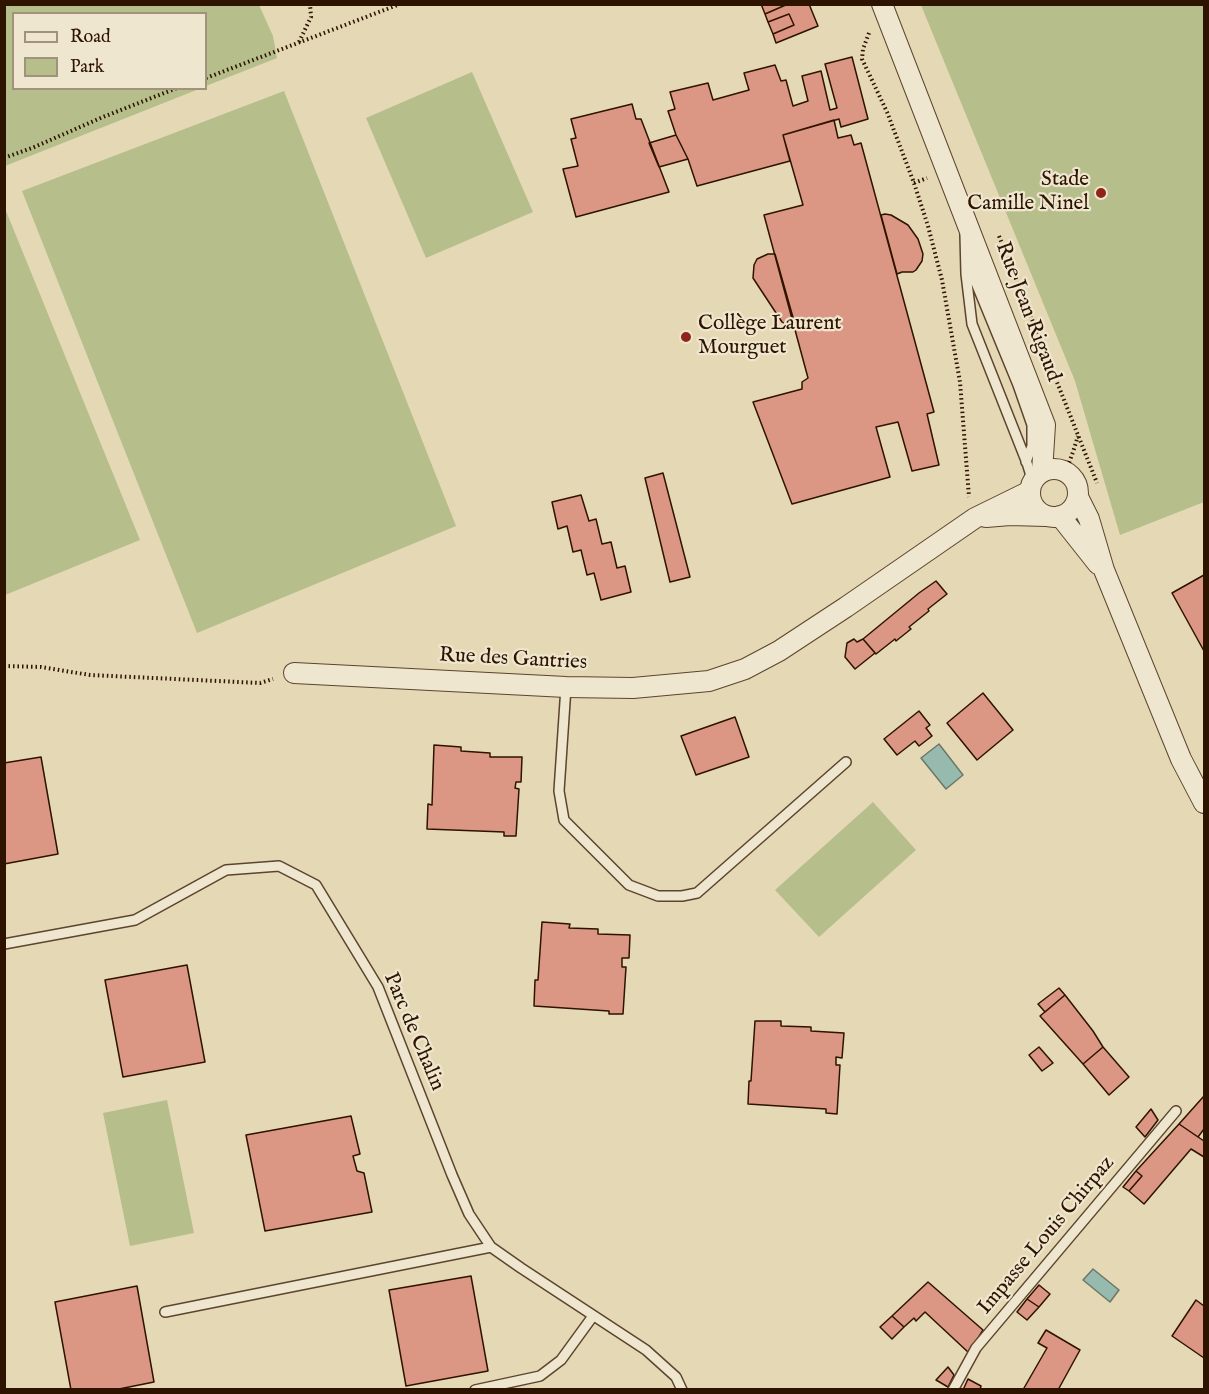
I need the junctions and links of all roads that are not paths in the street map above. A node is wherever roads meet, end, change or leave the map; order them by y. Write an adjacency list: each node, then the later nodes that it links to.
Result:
1 (882, 4): 2 (street, Rue Jean Rigaud)
2 (965, 218): 3 (lane); 4 (street, Rue Jean Rigaud)
3 (965, 256): 4 (lane); 4 (lane)
4 (1033, 477): 5 (street); 6 (street); 7 (street, Rue des Gantries)
5 (1078, 497): 6 (street); 8 (street)
6 (1053, 516): 7 (street, Rue des Gantries); 8 (street)
7 (975, 518): 10 (street, Rue des Gantries)
8 (1104, 570): 12 (street)
9 (294, 673): 10 (street, Rue des Gantries)
10 (566, 687): 11 (lane)
11 (846, 762)
12 (1204, 803)
13 (4, 944): 15 (lane, Parc de Chalin)
14 (1176, 1111): 22 (lane, Impasse Louis Chirpaz)
15 (491, 1247): 16 (lane); 17 (lane, Parc de Chalin)
16 (165, 1312)
17 (593, 1316): 18 (lane, Parc de Chalin); 19 (lane)
18 (676, 1377): 20 (lane, Parc de Chalin); 21 (lane)
19 (475, 1389)
20 (682, 1389)
21 (688, 1389)
22 (953, 1389)

